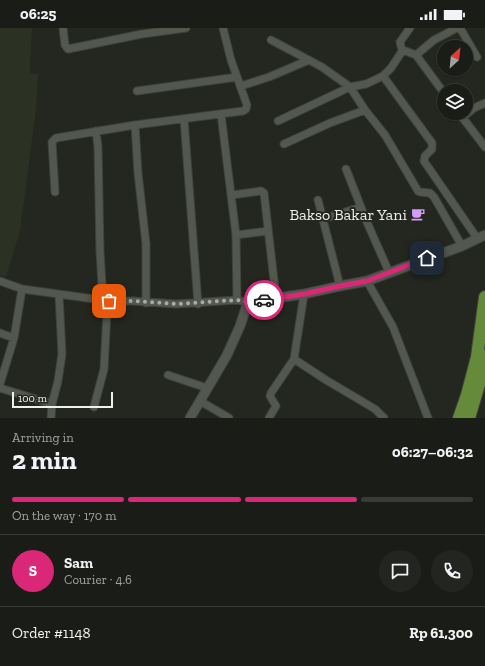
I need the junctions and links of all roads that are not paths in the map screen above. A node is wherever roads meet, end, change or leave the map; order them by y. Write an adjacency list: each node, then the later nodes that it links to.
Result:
1 (63, 28): 2 (street)
2 (186, 28)
3 (223, 28): 12 (street)
4 (410, 28): 7 (street)
5 (459, 28): 8 (street); 9 (street)
6 (271, 40): 10 (street)
7 (402, 50): 8 (street); 11 (street)
8 (416, 55): 13 (street)
9 (477, 57)
10 (309, 60): 14 (street); 15 (street)
11 (383, 76): 15 (street); 36 (street)
12 (237, 77): 14 (street); 16 (street)
13 (437, 84)
14 (241, 86): 20 (street)
15 (350, 87): 19 (street); 22 (street)
16 (137, 91)
17 (485, 103): 18 (street)
18 (473, 109)
19 (365, 110): 26 (street); 37 (street)
20 (221, 114): 21 (street); 30 (street)
21 (184, 119): 24 (street); 51 (street)
22 (278, 120)
23 (465, 120): 27 (street)
24 (135, 125): 25 (street); 50 (street)
25 (96, 131): 29 (street); 48 (street)
26 (284, 144)
27 (485, 147)
28 (346, 169): 32 (street)
29 (56, 192)
30 (232, 196): 34 (street); 35 (street)
31 (318, 200): 33 (street)
32 (361, 207): 33 (street); 38 (street)
33 (323, 219): 41 (street)
34 (268, 231): 35 (street); 46 (street)
35 (236, 235): 47 (street)
36 (481, 236): 37 (street)
37 (462, 246): 38 (street)
38 (389, 272): 40 (street)
39 (0, 281): 42 (street)
40 (367, 281): 41 (street); 68 (street)
41 (340, 286): 43 (street)
42 (22, 289): 44 (street); 53 (street)
43 (304, 294): 46 (street); 55 (street)
44 (59, 295): 48 (street); 61 (street)
45 (485, 297): 69 (highway)
46 (276, 298): 49 (street)
47 (237, 300): 49 (street); 51 (street)
48 (106, 301): 50 (street); 62 (street)
49 (248, 302): 59 (street)
50 (146, 303): 51 (street)
51 (198, 304)
52 (0, 333): 53 (street)
53 (14, 338): 57 (street)
54 (485, 356): 70 (highway)
55 (294, 359): 66 (street); 67 (street)
56 (168, 376): 59 (street)
57 (0, 384)
58 (0, 388): 61 (street)
59 (207, 388): 60 (street)
60 (200, 402): 64 (street); 65 (street)
61 (52, 404): 63 (street)
62 (94, 407)
63 (51, 418)
64 (190, 418)
65 (229, 418)
66 (269, 418)
67 (384, 418)
68 (428, 418)
69 (459, 418)
70 (469, 418)

